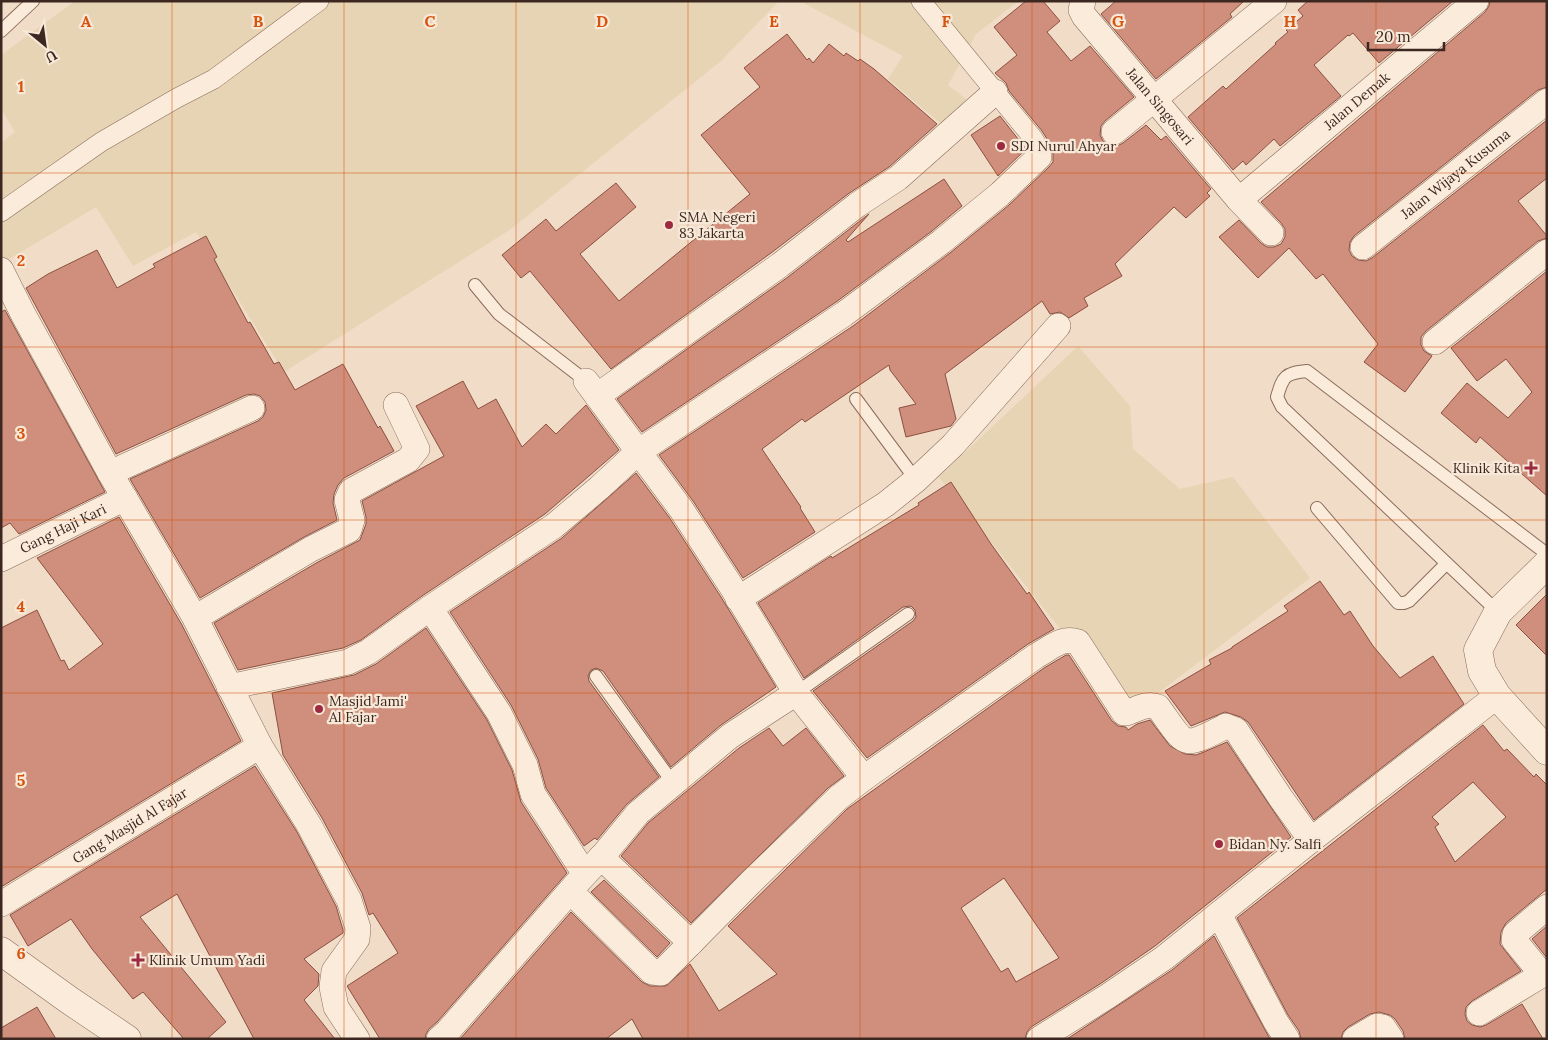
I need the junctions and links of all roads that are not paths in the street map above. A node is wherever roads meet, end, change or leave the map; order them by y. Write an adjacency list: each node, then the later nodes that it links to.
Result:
1 (34, 1): 7 (lane)
2 (319, 1): 14 (street)
3 (921, 1): 8 (street)
4 (1274, 1): 9 (street)
5 (1476, 1): 13 (street, Jalan Demak)
6 (1082, 6): 9 (street, Jalan Singosari)
7 (1, 31)
8 (995, 92): 12 (street); 22 (street)
9 (1154, 100): 11 (street); 13 (street, Jalan Singosari)
10 (1547, 101): 16 (street, Jalan Wijaya Kusuma)
11 (1114, 132)
12 (1039, 157): 26 (street)
13 (1239, 200): 15 (street)
14 (1, 212)
15 (1271, 233)
16 (1363, 248)
17 (1547, 252): 21 (street)
18 (1, 270): 27 (street)
19 (475, 285): 22 (lane)
20 (1058, 326): 28 (street)
21 (1435, 342)
22 (592, 388): 26 (street)
23 (856, 399): 28 (lane)
24 (396, 405): 39 (street)
25 (252, 408): 27 (street)
26 (638, 452): 35 (street); 36 (street)
27 (110, 473): 29 (street)
28 (916, 480): 35 (street)
29 (125, 498): 32 (street, Gang Haji Kari); 39 (street)
30 (1317, 508): 33 (lane)
31 (1547, 554): 33 (lane)
32 (1, 559)
33 (1446, 564): 37 (lane)
34 (1547, 564): 37 (street)
35 (738, 599): 42 (street)
36 (430, 608): 41 (street); 49 (street)
37 (1498, 612): 43 (street)
38 (908, 614): 42 (lane)
39 (195, 618): 41 (street)
40 (596, 676): 47 (lane)
41 (229, 687): 44 (street)
42 (796, 693): 46 (street); 47 (street)
43 (1497, 696): 45 (street); 48 (street)
44 (260, 746): 50 (street, Gang Masjid Al Fajar); 57 (street)
45 (1547, 750)
46 (864, 778): 48 (street); 53 (street)
47 (673, 783): 49 (street)
48 (1311, 840): 52 (street)
49 (585, 874): 53 (street); 53 (street); 58 (street)
50 (1, 904)
51 (1547, 907): 55 (street)
52 (1219, 914): 59 (street); 60 (street)
53 (691, 942)
54 (1, 951): 56 (street)
55 (1479, 1013)
56 (121, 1037)
57 (357, 1039)
58 (439, 1039)
59 (1038, 1039)
60 (1287, 1039)
61 (1355, 1039): 62 (street)
62 (1391, 1039)

